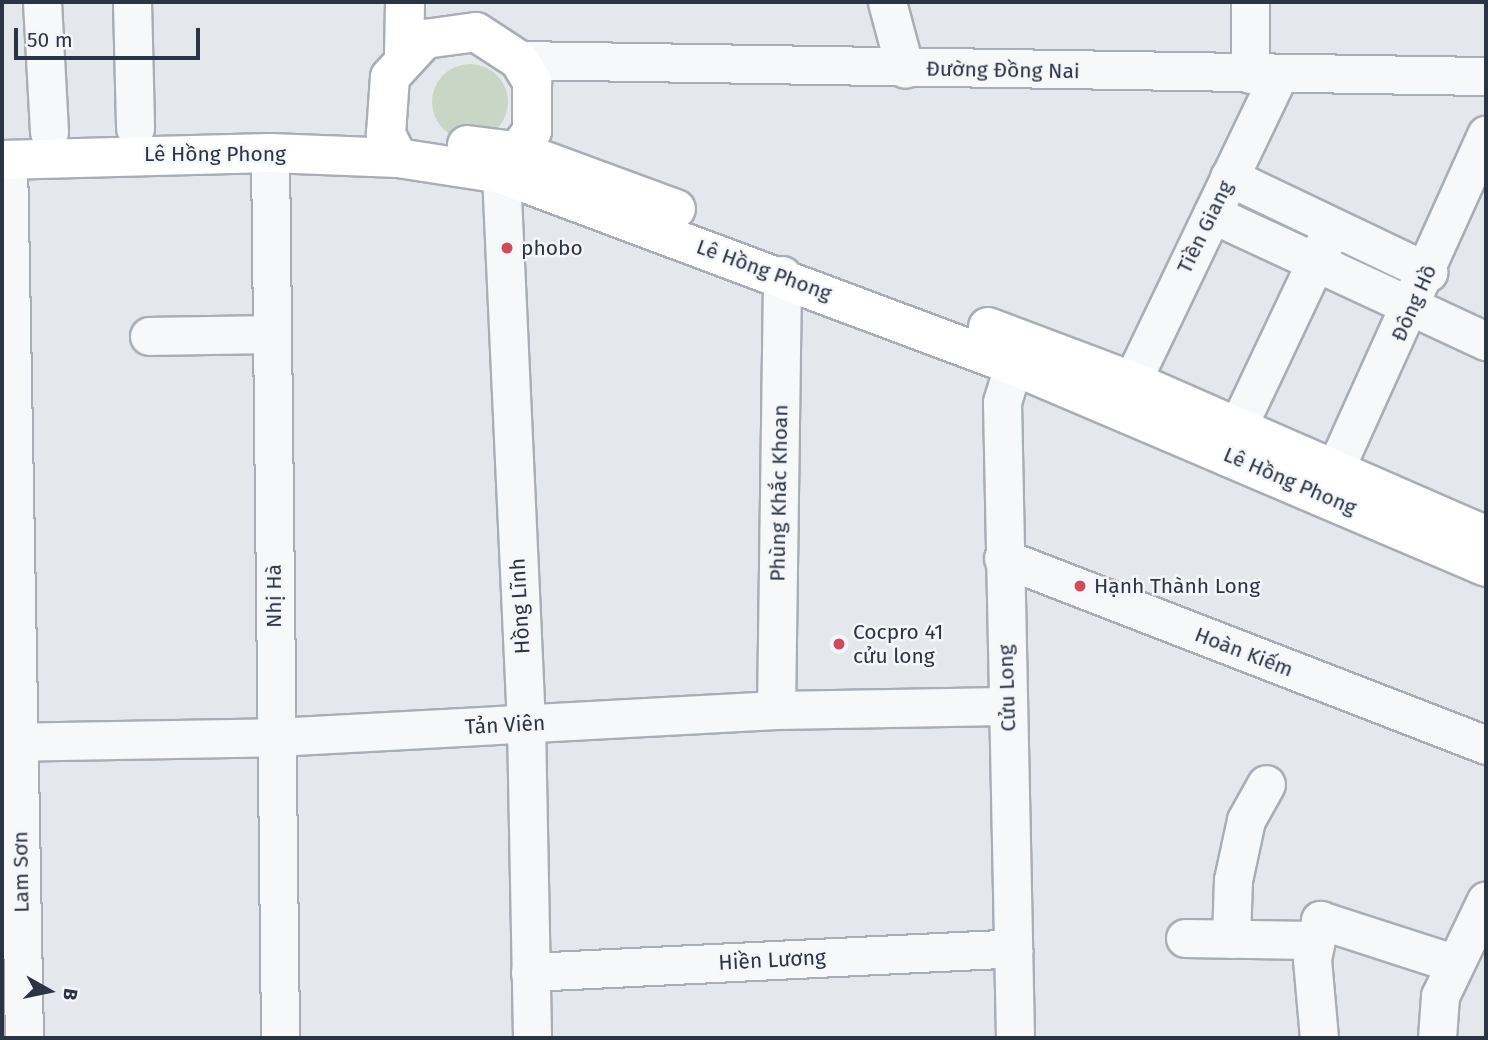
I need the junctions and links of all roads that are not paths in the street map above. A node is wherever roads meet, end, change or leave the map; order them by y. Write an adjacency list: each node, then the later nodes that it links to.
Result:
1 (42, 2): 12 (street)
2 (132, 2): 11 (street)
3 (405, 2): 6 (main road)
4 (887, 2): 8 (street)
5 (1250, 2): 9 (street)
6 (404, 55): 7 (main road); 14 (main road)
7 (519, 60): 8 (street, Đường Đồng Nai); 17 (main road)
8 (905, 69): 9 (street, Đường Đồng Nai)
9 (1264, 74): 10 (street, Đường Đồng Nai); 18 (street, Tiền Giang)
10 (1486, 76)
11 (135, 128): 12 (main road, Lê Hồng Phong); 14 (main road, Lê Hồng Phong)
12 (49, 132): 15 (main road, Lê Hồng Phong)
13 (1486, 134): 22 (street, Đông Hồ)
14 (392, 146): 16 (main road, Lê Hồng Phong); 17 (main road, Lê Hồng Phong)
15 (4, 151): 16 (main road, Lê Hồng Phong); 39 (street, Lam Sơn)
16 (270, 153): 25 (street, Nhị Hà)
17 (511, 163): 23 (main road, Lê Hồng Phong); 28 (main road, Lê Hồng Phong); 37 (street, Hồng Lĩnh)
18 (1229, 177): 19 (street, Tiền Giang); 20 (street)
19 (1212, 214): 21 (street); 29 (street, Tiền Giang)
20 (1331, 228): 21 (street); 22 (street)
21 (1314, 265): 24 (street); 30 (street)
22 (1428, 272): 24 (street, Đông Hồ)
23 (782, 275): 28 (main road, Lê Hồng Phong); 36 (street, Phùng Khắc Khoan)
24 (1413, 307): 27 (street); 31 (street, Đông Hồ)
25 (271, 334): 26 (street); 38 (street, Nhị Hà)
26 (149, 336)
27 (1486, 341)
28 (1017, 353): 29 (main road, Lê Hồng Phong); 33 (street, Cửu Long); 34 (main road, Lê Hồng Phong)
29 (1132, 381): 30 (main road, Lê Hồng Phong)
30 (1238, 426): 31 (main road, Lê Hồng Phong)
31 (1335, 469): 32 (main road, Lê Hồng Phong)
32 (1486, 536)
33 (1003, 558): 35 (street, Cửu Long); 40 (street, Hoàn Kiếm)
34 (1486, 567)
35 (1008, 706): 36 (street, Tản Viên); 46 (street, Cửu Long)
36 (776, 710): 37 (street, Tản Viên)
37 (526, 724): 38 (street, Tản Viên); 48 (street, Hồng Lĩnh)
38 (275, 737): 39 (street, Tản Viên); 50 (street, Nhị Hà)
39 (10, 742): 49 (street, Lam Sơn)
40 (1486, 745)
41 (1266, 784): 44 (street)
42 (1486, 900): 47 (street)
43 (1185, 938): 44 (street)
44 (1231, 939): 45 (street)
45 (1314, 940): 47 (street); 53 (street)
46 (1013, 948): 48 (street, Hiền Lương); 52 (street, Cửu Long)
47 (1453, 962): 54 (street)
48 (530, 972): 51 (street, Hồng Lĩnh)
49 (24, 1038)
50 (281, 1038)
51 (532, 1038)
52 (1015, 1038)
53 (1319, 1038)
54 (1437, 1038)

